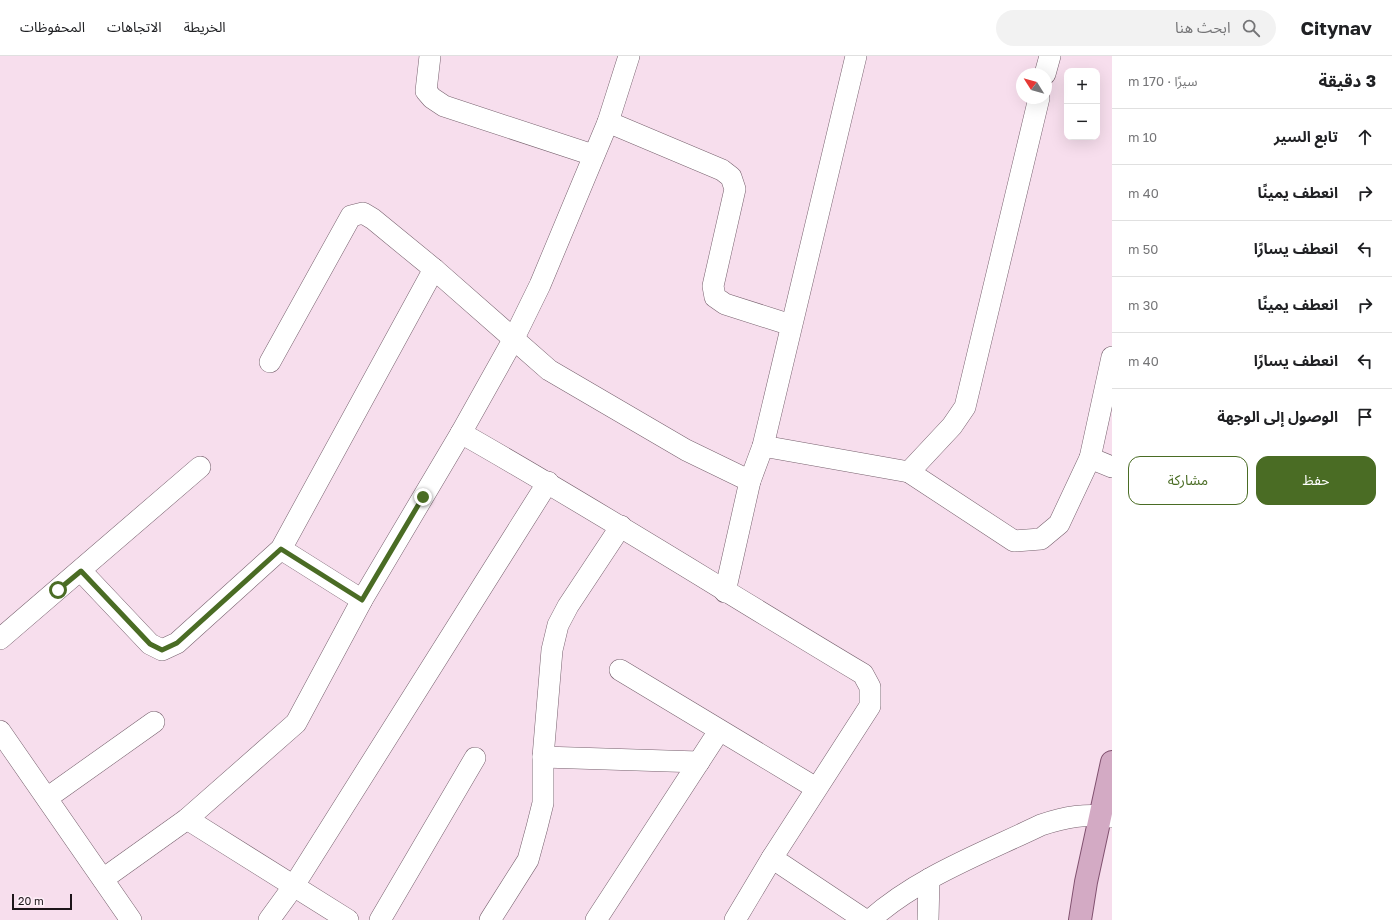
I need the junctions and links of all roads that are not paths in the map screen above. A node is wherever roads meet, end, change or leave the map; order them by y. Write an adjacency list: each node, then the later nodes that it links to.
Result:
1 (430, 56): 8 (street)
2 (629, 56): 7 (street)
3 (856, 56): 10 (street)
4 (1050, 56): 5 (street)
5 (1047, 68)
6 (1038, 104): 19 (street)
7 (608, 122): 8 (street); 10 (street)
8 (593, 155): 11 (street)
9 (434, 269): 11 (street); 13 (street); 23 (street)
10 (791, 324): 15 (street)
11 (513, 340): 14 (street); 20 (street)
12 (1112, 357): 16 (street)
13 (270, 362)
14 (461, 433): 21 (street); 26 (street)
15 (763, 446): 19 (street); 20 (street)
16 (1090, 458): 18 (street); 19 (street)
17 (200, 467): 24 (street)
18 (1112, 467)
19 (909, 472)
20 (750, 481): 25 (street)
21 (548, 482): 22 (street); 43 (street)
22 (621, 526): 25 (street); 32 (street)
23 (281, 549): 24 (street); 26 (street)
24 (81, 571): 27 (street)
25 (725, 592): 36 (street)
26 (362, 600): 39 (street)
27 (0, 639)
28 (620, 670): 31 (street)
29 (154, 722): 37 (street)
30 (0, 731): 37 (street)
31 (719, 731): 34 (street); 36 (street)
32 (543, 757): 34 (street); 48 (street)
33 (475, 758): 47 (street)
34 (699, 762): 49 (street)
35 (1112, 762): 38 (main road)
36 (816, 788): 40 (street)
37 (47, 798): 41 (street)
38 (1106, 816): 42 (street); 54 (main road)
39 (187, 819): 41 (street); 43 (street)
40 (772, 858): 50 (street); 51 (street)
41 (102, 879): 44 (street)
42 (929, 879): 52 (street); 53 (street)
43 (293, 887): 45 (street); 46 (street)
44 (131, 920)
45 (269, 920)
46 (348, 920)
47 (380, 920)
48 (490, 920)
49 (596, 920)
50 (735, 920)
51 (866, 920)
52 (870, 920)
53 (928, 920)
54 (1080, 920)

